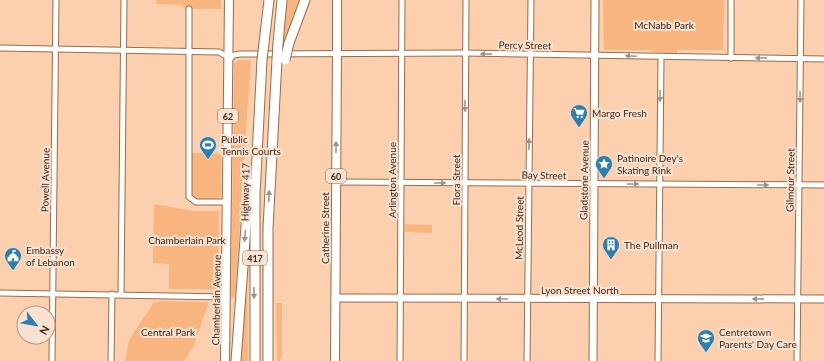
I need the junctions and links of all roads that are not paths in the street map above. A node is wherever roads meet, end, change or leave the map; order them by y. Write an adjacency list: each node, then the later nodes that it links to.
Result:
1 (56, 0): 16 (street, Powell Avenue)
2 (124, 0): 17 (street)
3 (229, 0): 24 (main road, Chamberlain Avenue / 62)
4 (269, 0): 31 (highway, Highway 417 / 417, bridge)
5 (282, 0): 30 (highway, 417, bridge)
6 (305, 0): 30 (highway, bridge)
7 (337, 0): 20 (main road, Catherine Street / 60)
8 (402, 0): 22 (street, Arlington Avenue)
9 (466, 0): 21 (street, Flora Street)
10 (531, 0): 23 (street, McLeod Street)
11 (596, 0): 25 (main road, Gladstone Avenue)
12 (731, 0): 27 (street)
13 (801, 0): 28 (street, Gilmour Street)
14 (189, 9): 18 (street)
15 (0, 48): 16 (street, Percy Street)
16 (56, 50): 17 (street, Percy Street); 42 (street, Powell Avenue)
17 (124, 50): 18 (street, Percy Street); 44 (street)
18 (189, 52): 19 (street, Percy Street); 40 (street)
19 (213, 52): 24 (street, Percy Street); 24 (street, Percy Street)
20 (337, 52): 22 (street, Percy Street); 24 (street, Percy Street); 32 (main road, Catherine Street / 60, one-way to 20)
21 (465, 53): 22 (street, Percy Street); 23 (street, Percy Street, one-way to 21); 34 (street, Flora Street, one-way to 34)
22 (401, 54): 33 (street, Arlington Avenue)
23 (530, 54): 25 (street, Percy Street); 35 (street, McLeod Street, one-way to 23)
24 (228, 55): 40 (main road, Chamberlain Avenue / 62)
25 (595, 55): 26 (street, Percy Street, one-way to 25); 37 (main road, Gladstone Avenue)
26 (660, 57): 27 (street, Percy Street); 36 (street, one-way to 36)
27 (731, 58): 28 (street, Percy Street, one-way to 27)
28 (800, 58): 29 (street, Percy Street); 38 (street, Gilmour Street, one-way to 38)
29 (824, 59)
30 (281, 60): 59 (highway, 417, one-way to 30)
31 (257, 156): 57 (highway, one-way to 57); 58 (highway, Highway 417 / 417, one-way to 58)
32 (336, 182): 33 (street, Bay Street); 46 (main road, Catherine Street / 60)
33 (401, 183): 34 (street, Bay Street, one-way to 34); 47 (street, Arlington Avenue)
34 (465, 183): 35 (street, Bay Street); 48 (street, Flora Street)
35 (528, 183): 37 (street, Bay Street); 49 (street, McLeod Street)
36 (660, 184): 37 (street, Bay Street, one-way to 36); 38 (street, Bay Street, one-way to 38); 53 (street)
37 (594, 185): 52 (main road, Gladstone Avenue)
38 (799, 185): 39 (street, Bay Street); 50 (street, Gilmour Street)
39 (824, 185)
40 (228, 202): 45 (main road, Chamberlain Avenue / 62)
41 (0, 293): 42 (street)
42 (53, 294): 43 (street); 54 (street, Powell Avenue)
43 (112, 294): 44 (street); 55 (street)
44 (121, 294): 45 (street)
45 (227, 298): 56 (main road, Chamberlain Avenue / 62)
46 (335, 298): 47 (main road, Lyon Street North); 60 (main road, Catherine Street / 60)
47 (400, 298): 48 (main road, Lyon Street North); 61 (street, Arlington Avenue)
48 (464, 299): 49 (main road, Lyon Street North, one-way to 48); 62 (street, Flora Street)
49 (527, 299): 52 (main road, Lyon Street North); 63 (street, McLeod Street)
50 (797, 299): 51 (main road, Lyon Street North); 53 (main road, Lyon Street North, one-way to 53); 66 (street, Gilmour Street)
51 (824, 299)
52 (594, 300): 53 (main road, Lyon Street North); 64 (main road, Gladstone Avenue)
53 (658, 300): 65 (street)
54 (52, 361)
55 (111, 361)
56 (225, 361)
57 (236, 361)
58 (255, 361)
59 (268, 361)
60 (335, 361)
61 (400, 361)
62 (464, 361)
63 (527, 361)
64 (593, 361)
65 (658, 361)
66 (797, 361)

